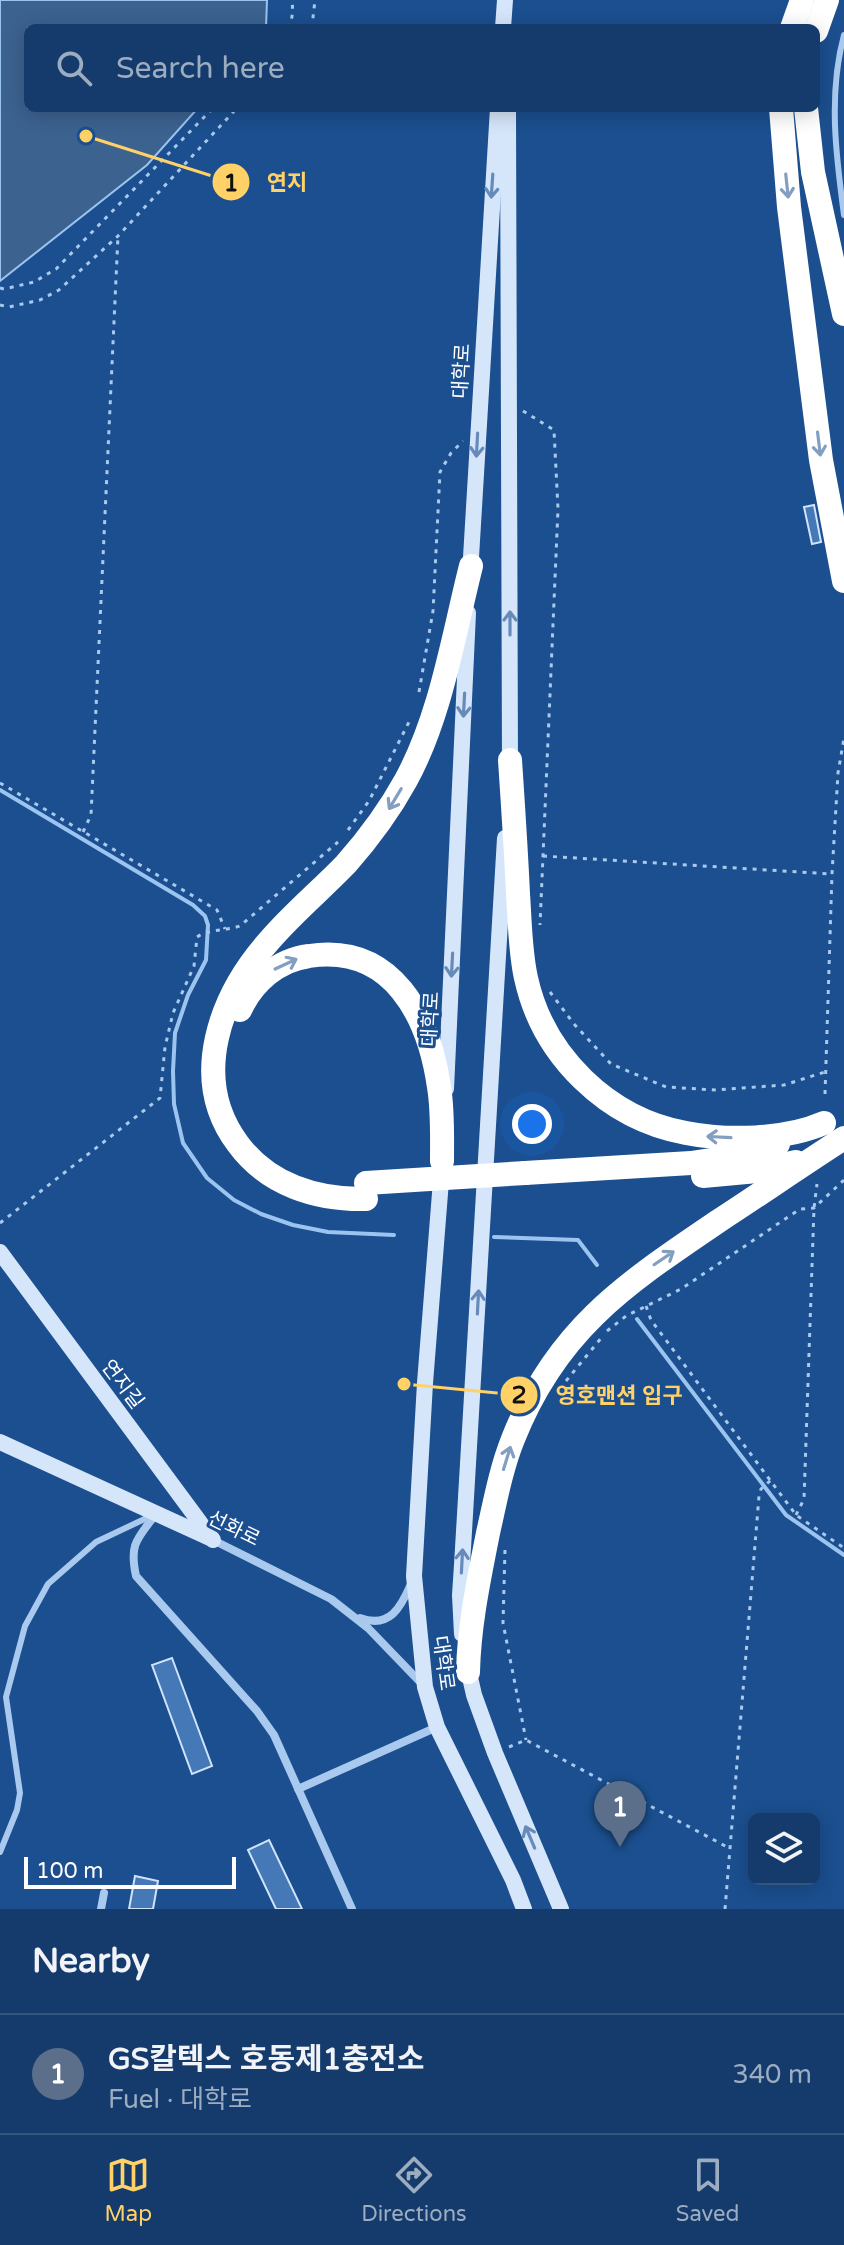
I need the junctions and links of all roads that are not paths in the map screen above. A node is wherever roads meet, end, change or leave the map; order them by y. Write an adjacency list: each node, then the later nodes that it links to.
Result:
1 (506, 0): 4 (main road)
2 (802, 0): 5 (highway)
3 (827, 0): 6 (highway)
4 (505, 24)
5 (793, 24)
6 (818, 24)
7 (844, 35): 12 (lane)
8 (498, 112): 14 (main road, 대학로, one-way to 14)
9 (508, 112): 16 (main road, one-way to 9)
10 (781, 112): 15 (highway, one-way to 15)
11 (806, 112): 13 (highway)
12 (844, 215)
13 (844, 314)
14 (471, 566): 18 (main road, 대학로, one-way to 18); 19 (highway, one-way to 19)
15 (844, 581)
16 (510, 760): 17 (highway, one-way to 16); 26 (main road, one-way to 16)
17 (836, 1129): 19 (highway, bridge); 26 (highway, one-way to 17)
18 (442, 1161): 19 (highway, one-way to 18); 24 (main road, 대학로)
19 (366, 1191)
20 (0, 1252): 23 (main road, 연지길)
21 (0, 1442): 22 (main road, 선화로)
22 (156, 1514): 23 (main road, 선화로); 28 (lane); 31 (street)
23 (213, 1540): 25 (street, 선화로)
24 (414, 1576): 25 (street); 27 (main road, 대학로)
25 (352, 1615): 27 (street, 선화로)
26 (468, 1672): 37 (main road, one-way to 26)
27 (425, 1687): 30 (main road, 대학로)
28 (6, 1697): 29 (lane); 32 (lane)
29 (0, 1706)
30 (437, 1727): 31 (street); 36 (main road, 대학로)
31 (298, 1789): 35 (street)
32 (0, 1852)
33 (104, 1893): 34 (street)
34 (101, 1909)
35 (352, 1909)
36 (524, 1909)
37 (561, 1909)

